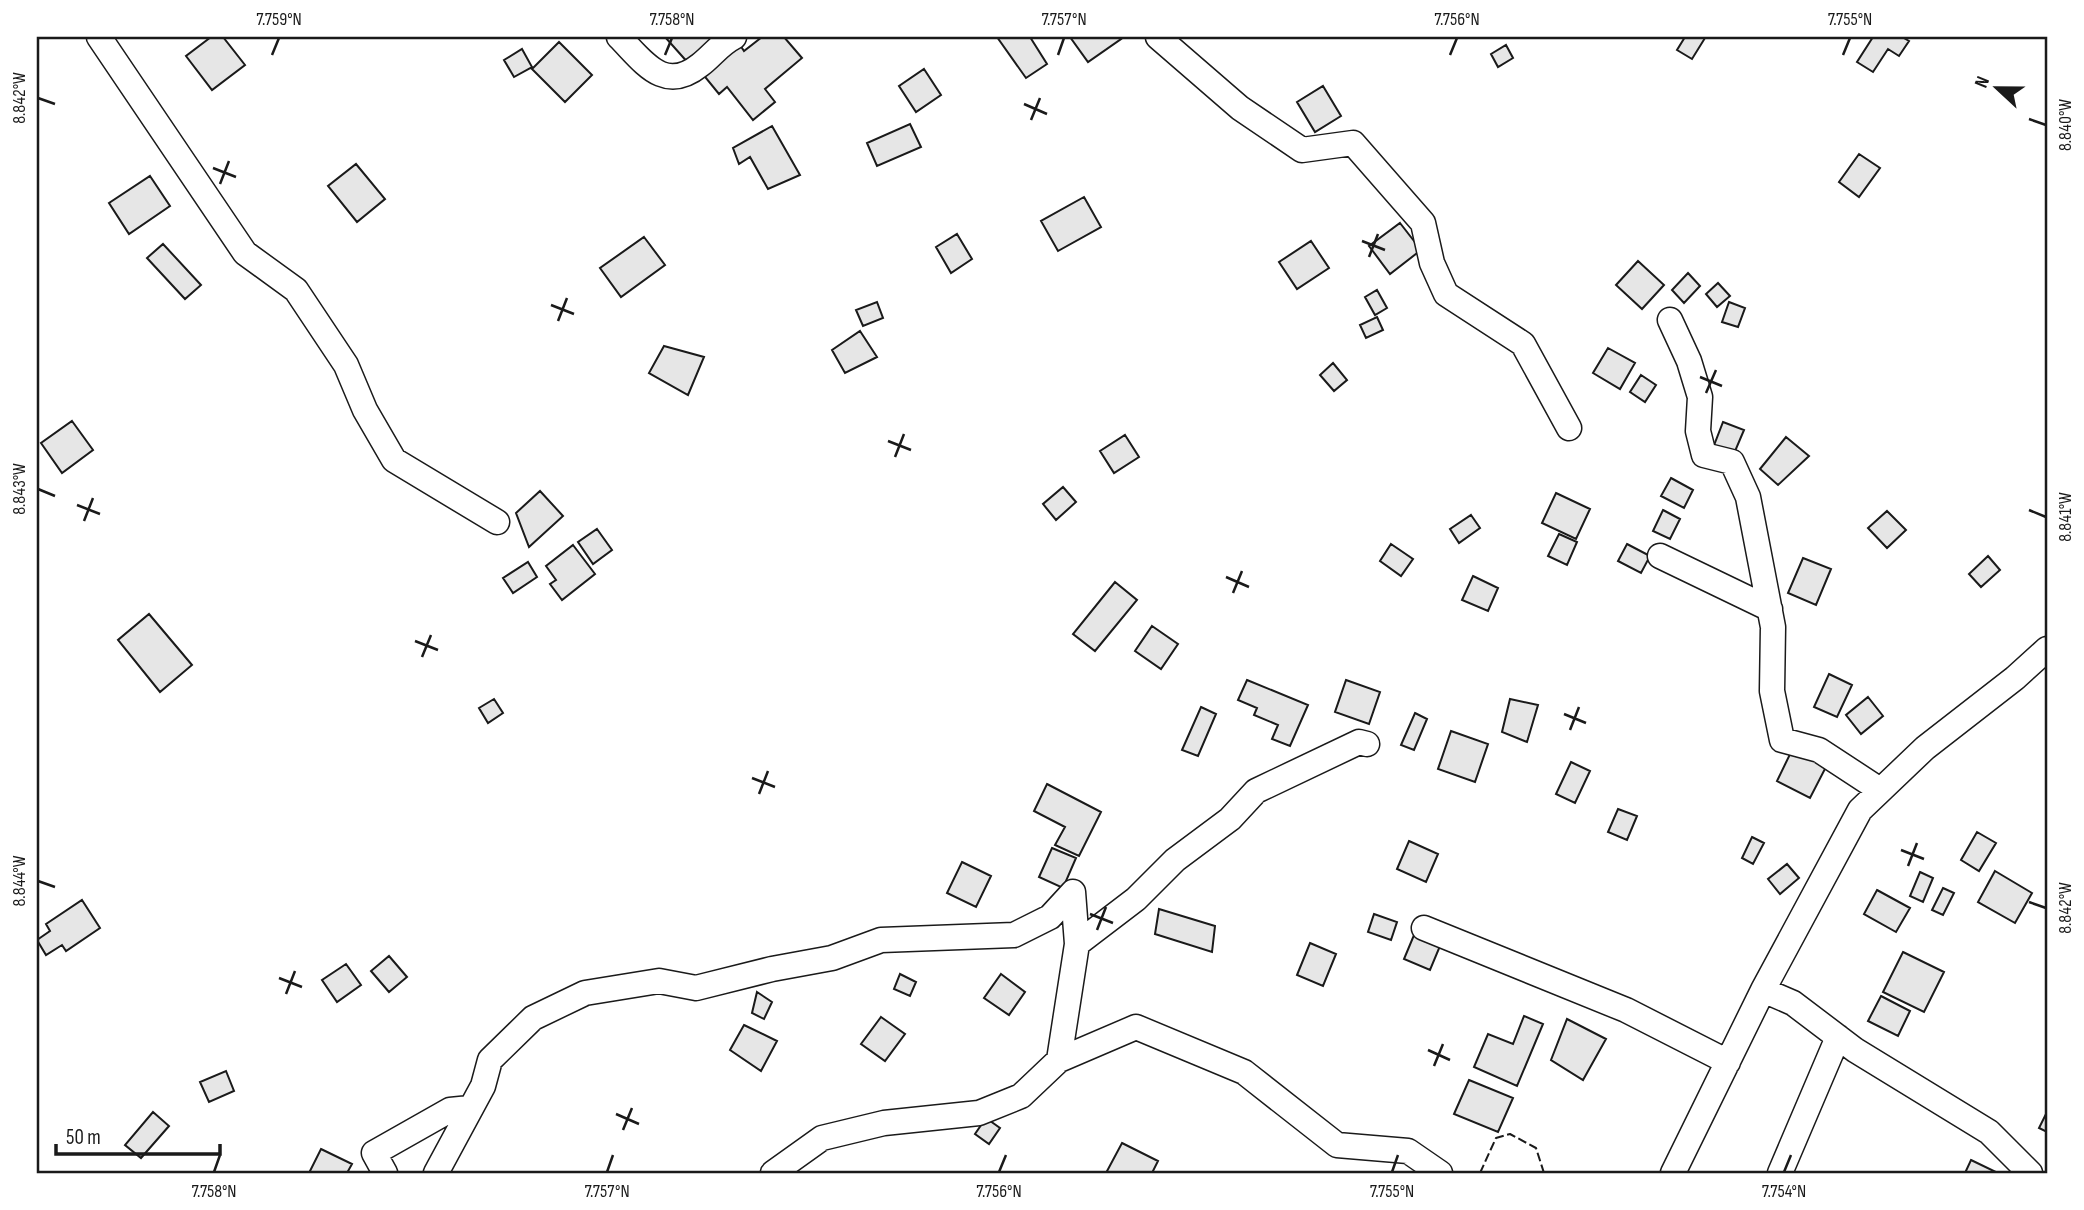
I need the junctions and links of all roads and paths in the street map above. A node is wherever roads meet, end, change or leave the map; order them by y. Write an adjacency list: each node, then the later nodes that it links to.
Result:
1 (99, 37): 7 (street)
2 (619, 37): 3 (street)
3 (734, 37)
4 (1158, 37): 6 (street)
5 (1670, 320): 9 (street)
6 (1569, 428)
7 (497, 522)
8 (1660, 556): 9 (street)
9 (1770, 610): 12 (street)
10 (2047, 649): 12 (street)
11 (1367, 744): 14 (street)
12 (1880, 789): 15 (street)
13 (1424, 928): 18 (street)
14 (1077, 944): 17 (street); 19 (street)
15 (1763, 990): 16 (street); 18 (street)
16 (1838, 1037): 25 (street); 26 (street)
17 (1059, 1060): 22 (street); 23 (street)
18 (1728, 1062): 24 (street)
19 (470, 1108): 20 (street); 21 (street)
20 (385, 1173)
21 (436, 1173)
22 (773, 1173)
23 (1440, 1173)
24 (1673, 1173)
25 (1780, 1173)
26 (2030, 1173)

